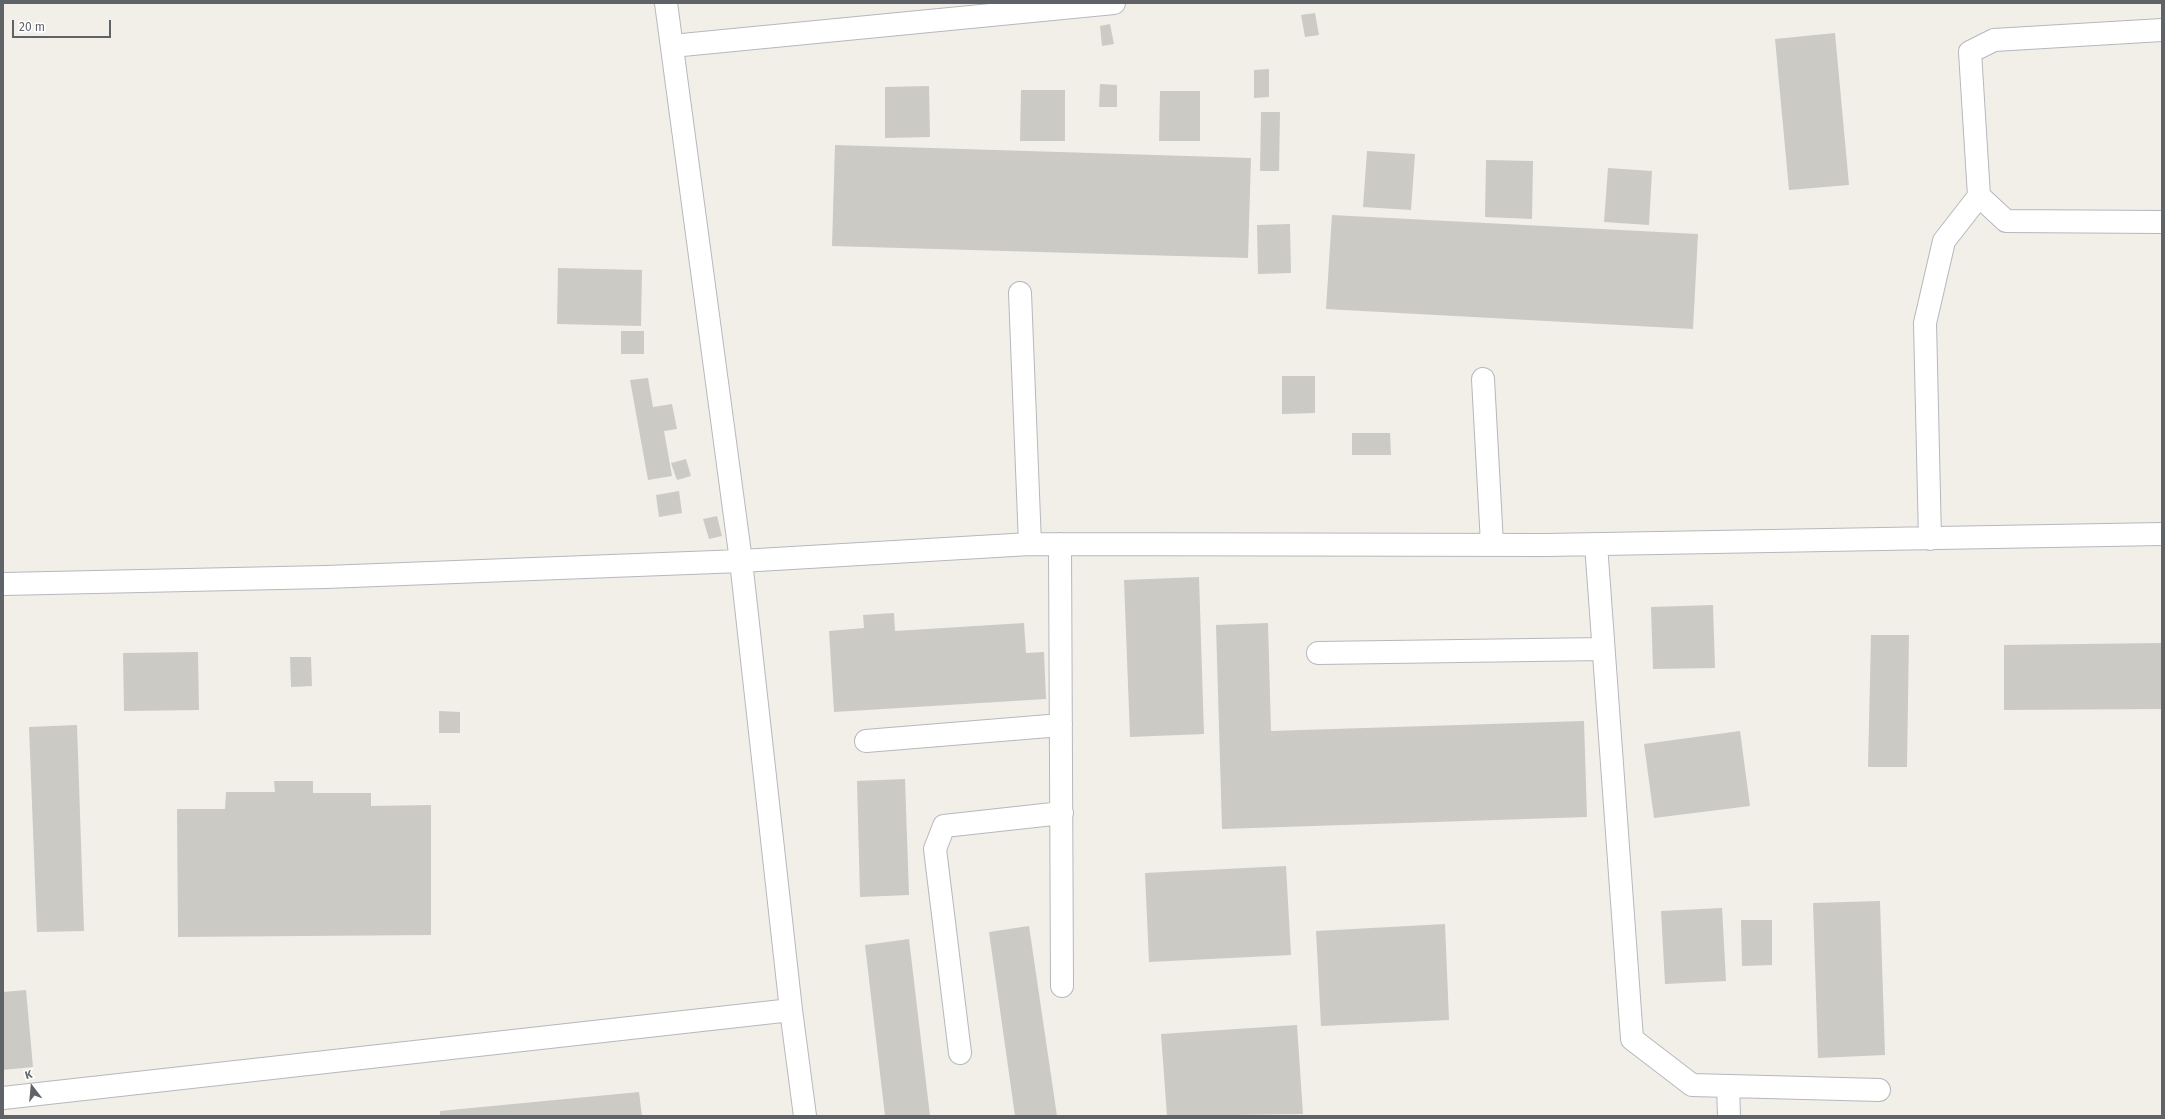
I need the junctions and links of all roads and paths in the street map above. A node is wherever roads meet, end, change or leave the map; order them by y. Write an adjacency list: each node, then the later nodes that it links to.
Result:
1 (666, 3): 4 (lane)
2 (1114, 3): 4 (lane)
3 (2162, 30): 5 (lane)
4 (672, 46): 15 (lane)
5 (1979, 196): 6 (lane); 10 (lane)
6 (2162, 222)
7 (1020, 293): 11 (lane)
8 (1483, 379): 13 (lane)
9 (2162, 534): 10 (lane)
10 (1930, 539): 14 (lane)
11 (1030, 544): 12 (lane); 15 (lane)
12 (1060, 544): 13 (lane); 19 (lane)
13 (1492, 544): 14 (lane)
14 (1596, 544): 17 (lane)
15 (741, 560): 16 (lane); 23 (lane)
16 (3, 584)
17 (1603, 649): 18 (lane); 25 (lane)
18 (1318, 653)
19 (1061, 725): 20 (lane); 21 (lane)
20 (866, 741)
21 (1062, 813): 22 (lane); 24 (lane)
22 (1062, 986)
23 (791, 1010): 27 (lane); 28 (lane)
24 (960, 1053)
25 (1728, 1086): 26 (lane); 29 (lane)
26 (1879, 1090)
27 (3, 1098)
28 (805, 1116)
29 (1729, 1116)

